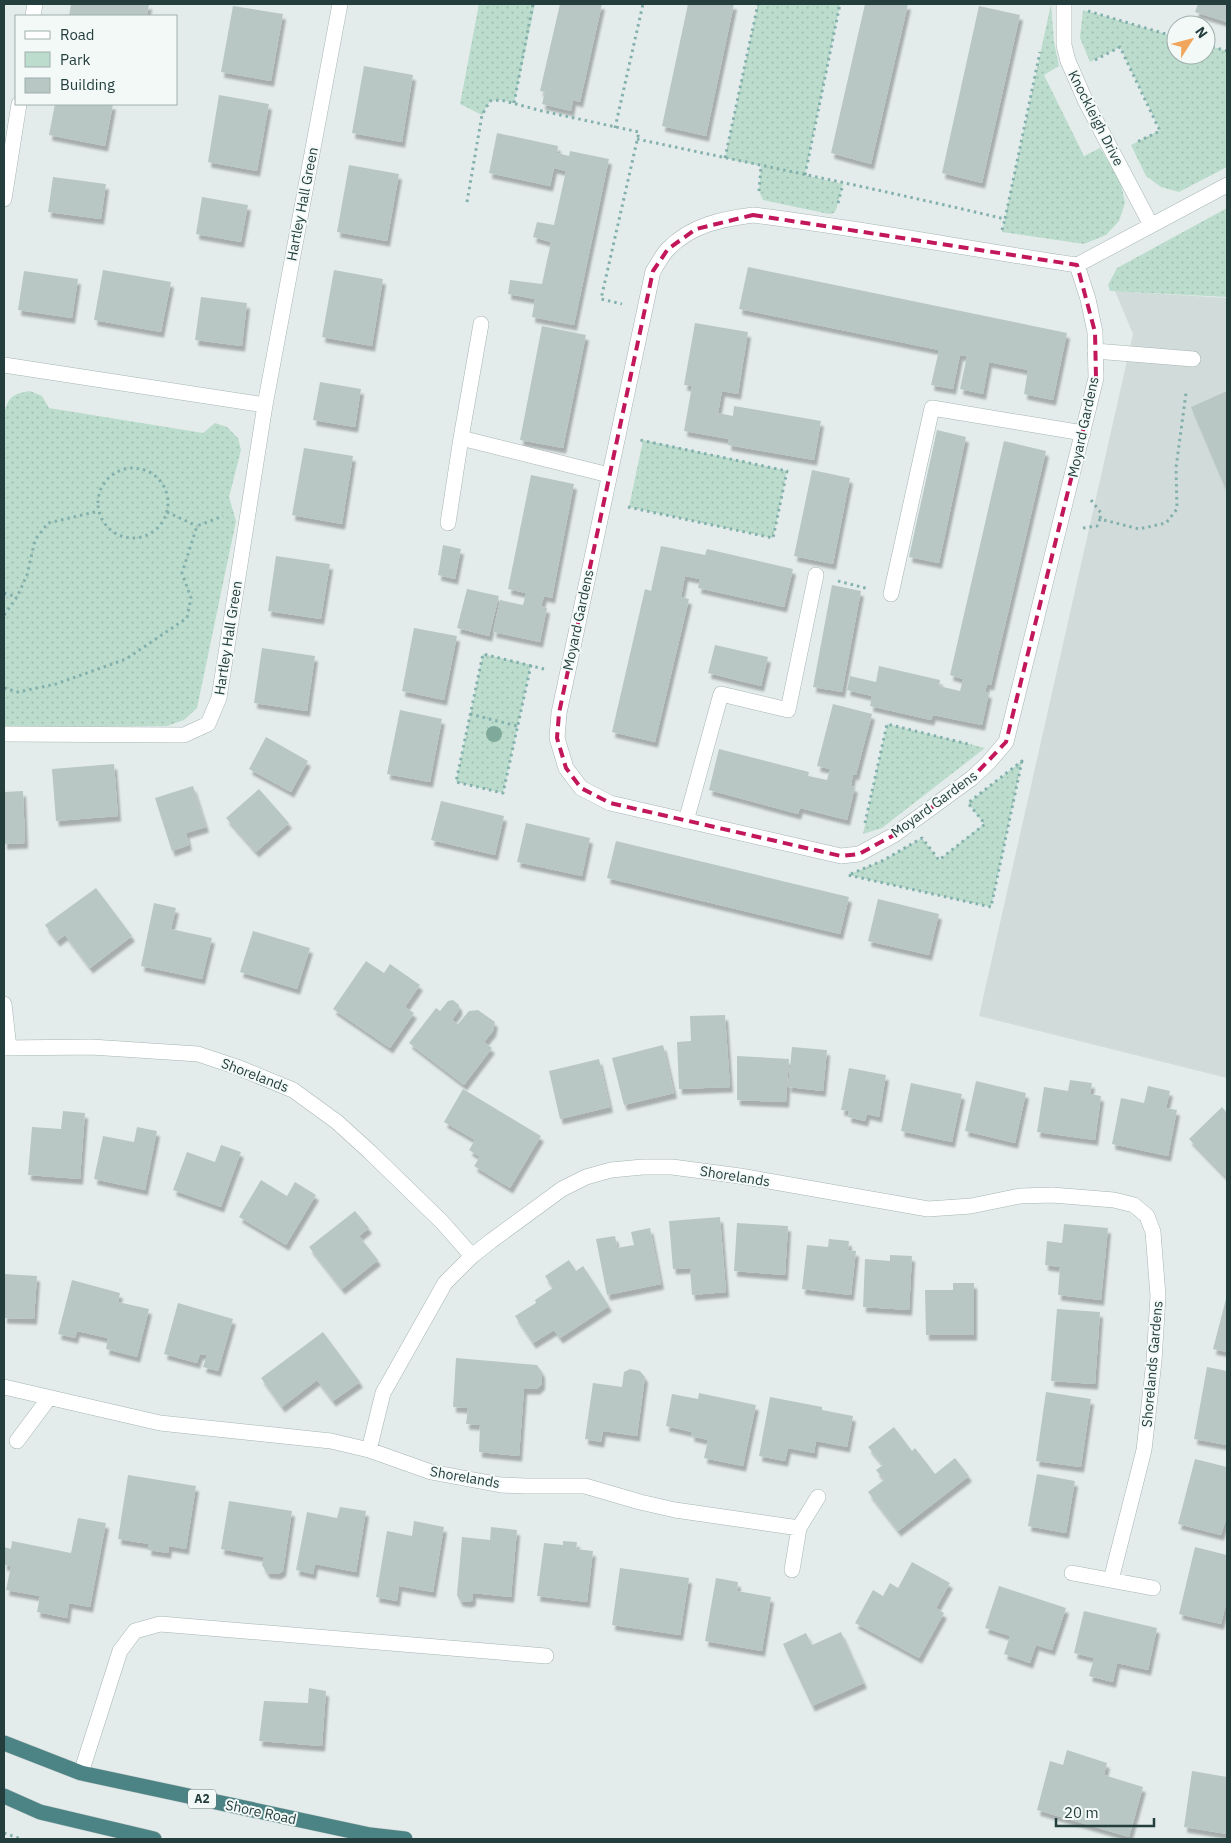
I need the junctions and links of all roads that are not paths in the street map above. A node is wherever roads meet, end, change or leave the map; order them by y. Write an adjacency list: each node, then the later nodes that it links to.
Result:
1 (340, 4): 12 (street, Hartley Hall Green)
2 (1064, 4): 6 (street, Knockleigh Drive)
3 (19, 105): 5 (street)
4 (1227, 184): 6 (street)
5 (4, 199)
6 (1151, 225): 7 (street)
7 (1077, 265): 9 (street, Moyard Gardens); 15 (street, Moyard Gardens)
8 (481, 324): 14 (street)
9 (1095, 351): 10 (street); 13 (street, Moyard Gardens)
10 (1193, 359)
11 (4, 365): 12 (street)
12 (264, 405): 19 (street, Hartley Hall Green)
13 (1083, 433): 18 (street); 20 (street, Moyard Gardens)
14 (461, 438): 15 (street); 16 (street)
15 (609, 475): 20 (street, Moyard Gardens)
16 (448, 523)
17 (816, 575): 20 (street)
18 (891, 594)
19 (4, 734)
20 (686, 821)
21 (4, 1004): 22 (street)
22 (6, 1048): 24 (street, Shorelands)
23 (1020, 1196): 24 (street, Shorelands); 33 (street, Shorelands Gardens)
24 (472, 1256): 28 (street, Shorelands)
25 (4, 1387): 26 (street, Shorelands)
26 (48, 1398): 27 (street); 28 (street, Shorelands)
27 (17, 1441)
28 (369, 1450): 30 (street, Shorelands)
29 (818, 1496): 30 (street)
30 (799, 1528): 31 (street)
31 (792, 1570)
32 (1072, 1573): 33 (street)
33 (1111, 1580): 34 (street)
34 (1153, 1588)
35 (546, 1656): 37 (street)
36 (4, 1743): 37 (highway, Shore Road / A2)
37 (82, 1773): 40 (highway, Shore Road / A2)
38 (4, 1796): 39 (highway)
39 (154, 1839)
40 (405, 1839)

